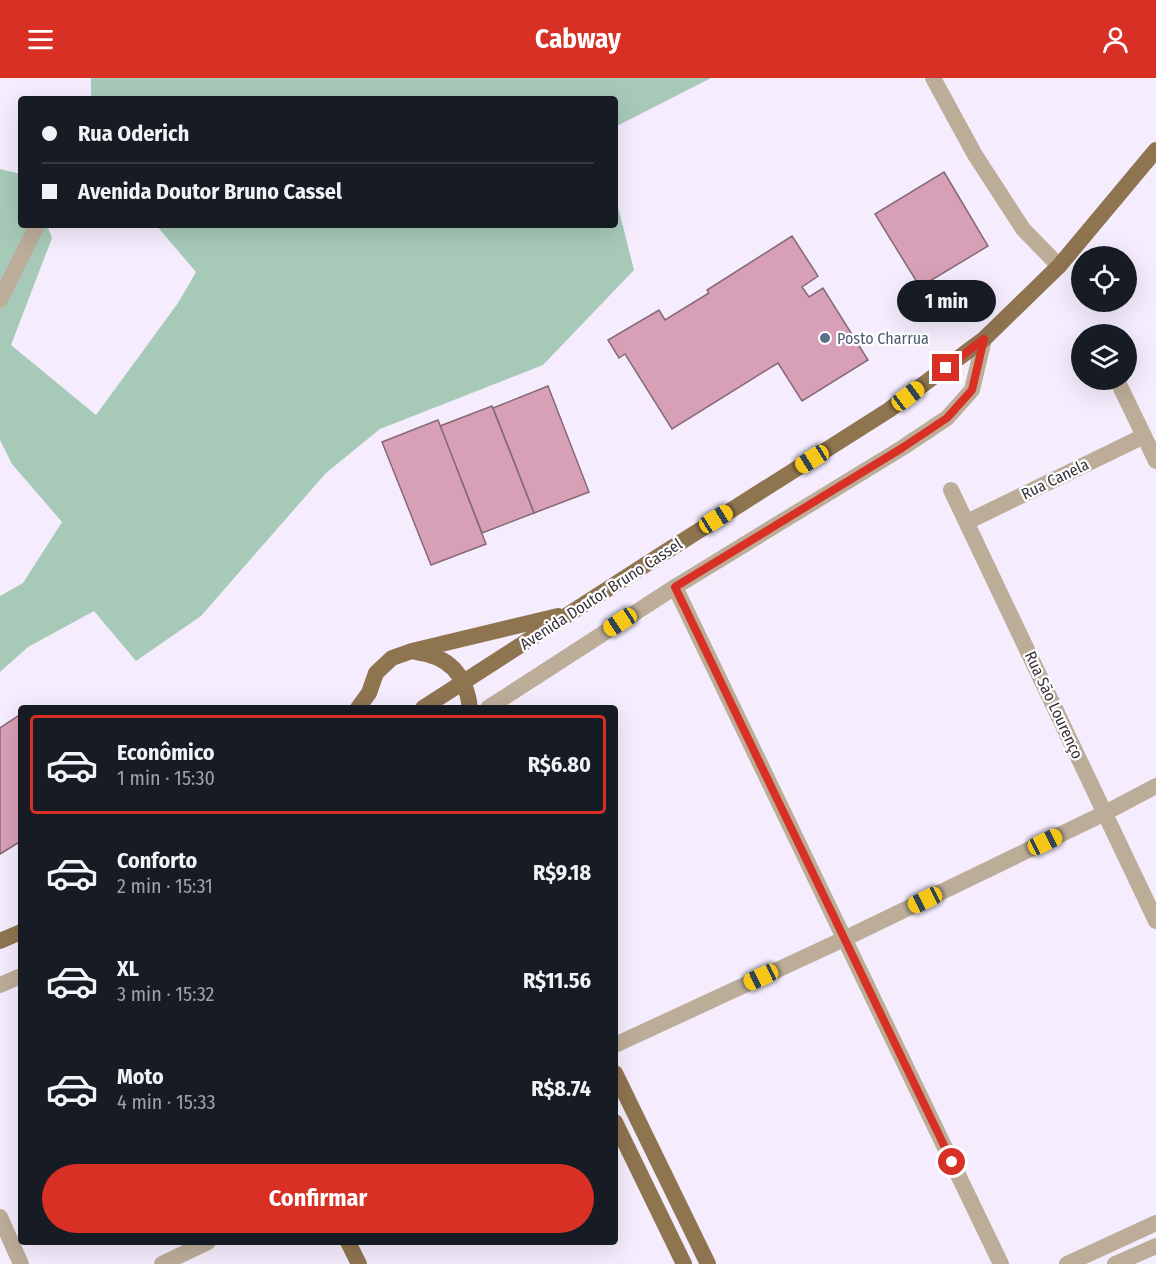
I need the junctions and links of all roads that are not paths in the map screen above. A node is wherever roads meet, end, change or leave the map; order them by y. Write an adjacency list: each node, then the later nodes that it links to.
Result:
1 (933, 78): 4 (street)
2 (1156, 150): 4 (main road, Avenida Doutor Bruno Cassel)
3 (36, 228): 5 (street)
4 (1059, 266): 6 (main road, Avenida Doutor Bruno Cassel)
5 (0, 300)
6 (984, 339): 12 (street); 13 (main road, Avenida Doutor Bruno Cassel)
7 (1122, 390): 8 (street)
8 (1144, 436): 9 (street); 11 (street, Rua Canela)
9 (1156, 461)
10 (951, 490): 11 (street, Rua São Lourenço)
11 (967, 522): 21 (street, Rua São Lourenço)
12 (675, 587): 19 (street); 24 (street)
13 (571, 613): 14 (main road); 15 (main road, Avenida Doutor Bruno Cassel)
14 (412, 651): 15 (main road); 16 (main road)
15 (463, 683): 17 (main road, Avenida Doutor Bruno Cassel); 18 (main road)
16 (370, 701)
17 (428, 705)
18 (469, 705)
19 (493, 705)
20 (1156, 786): 21 (street)
21 (1105, 813): 22 (street, Rua São Lourenço); 24 (street)
22 (1156, 921)
23 (18, 933): 25 (main road)
24 (844, 939): 28 (street); 41 (street)
25 (0, 941)
26 (18, 977): 27 (street)
27 (0, 985)
28 (618, 1043)
29 (618, 1079): 40 (main road)
30 (618, 1128): 39 (main road)
31 (0, 1217): 36 (street)
32 (1156, 1223): 42 (street)
33 (202, 1245): 37 (street)
34 (350, 1245): 38 (main road)
35 (1156, 1246): 43 (street)
36 (21, 1264)
37 (162, 1264)
38 (359, 1264)
39 (684, 1264)
40 (708, 1264)
41 (1001, 1264)
42 (1067, 1264)
43 (1115, 1264)

